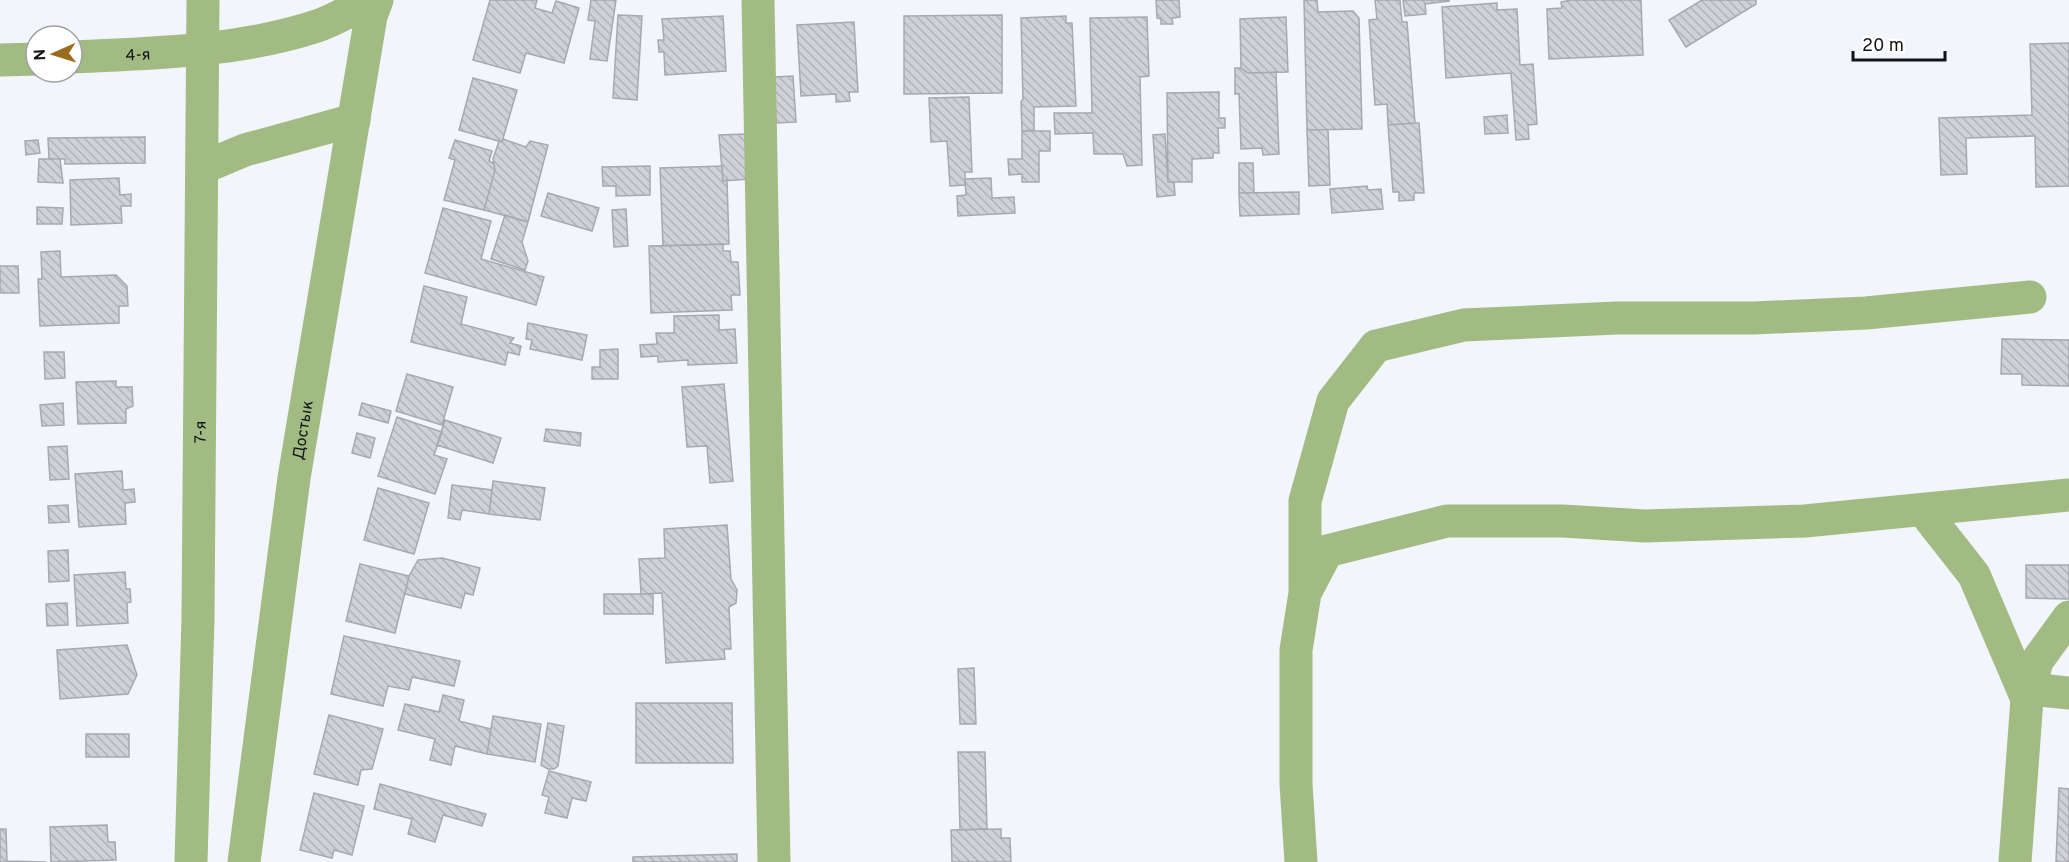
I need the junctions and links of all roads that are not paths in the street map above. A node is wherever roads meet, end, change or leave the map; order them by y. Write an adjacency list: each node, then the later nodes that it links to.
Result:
1 (203, 0): 5 (street, 7-я)
2 (370, 0): 5 (street, 4-я)
3 (376, 0): 9 (street, Достык)
4 (758, 0): 20 (street)
5 (202, 50): 6 (street, 4-я); 10 (street, 7-я)
6 (84, 56)
7 (24, 59): 8 (street)
8 (0, 60)
9 (354, 120): 10 (street); 19 (street, Достык)
10 (201, 168): 18 (street, 7-я)
11 (2030, 297): 14 (street)
12 (2069, 495): 13 (street)
13 (1923, 510): 14 (street); 17 (street)
14 (1305, 593): 21 (street)
15 (2069, 617): 17 (street)
16 (2069, 693): 17 (street)
17 (2028, 694): 22 (street)
18 (191, 862)
19 (244, 862)
20 (774, 862)
21 (1301, 862)
22 (2015, 862)

